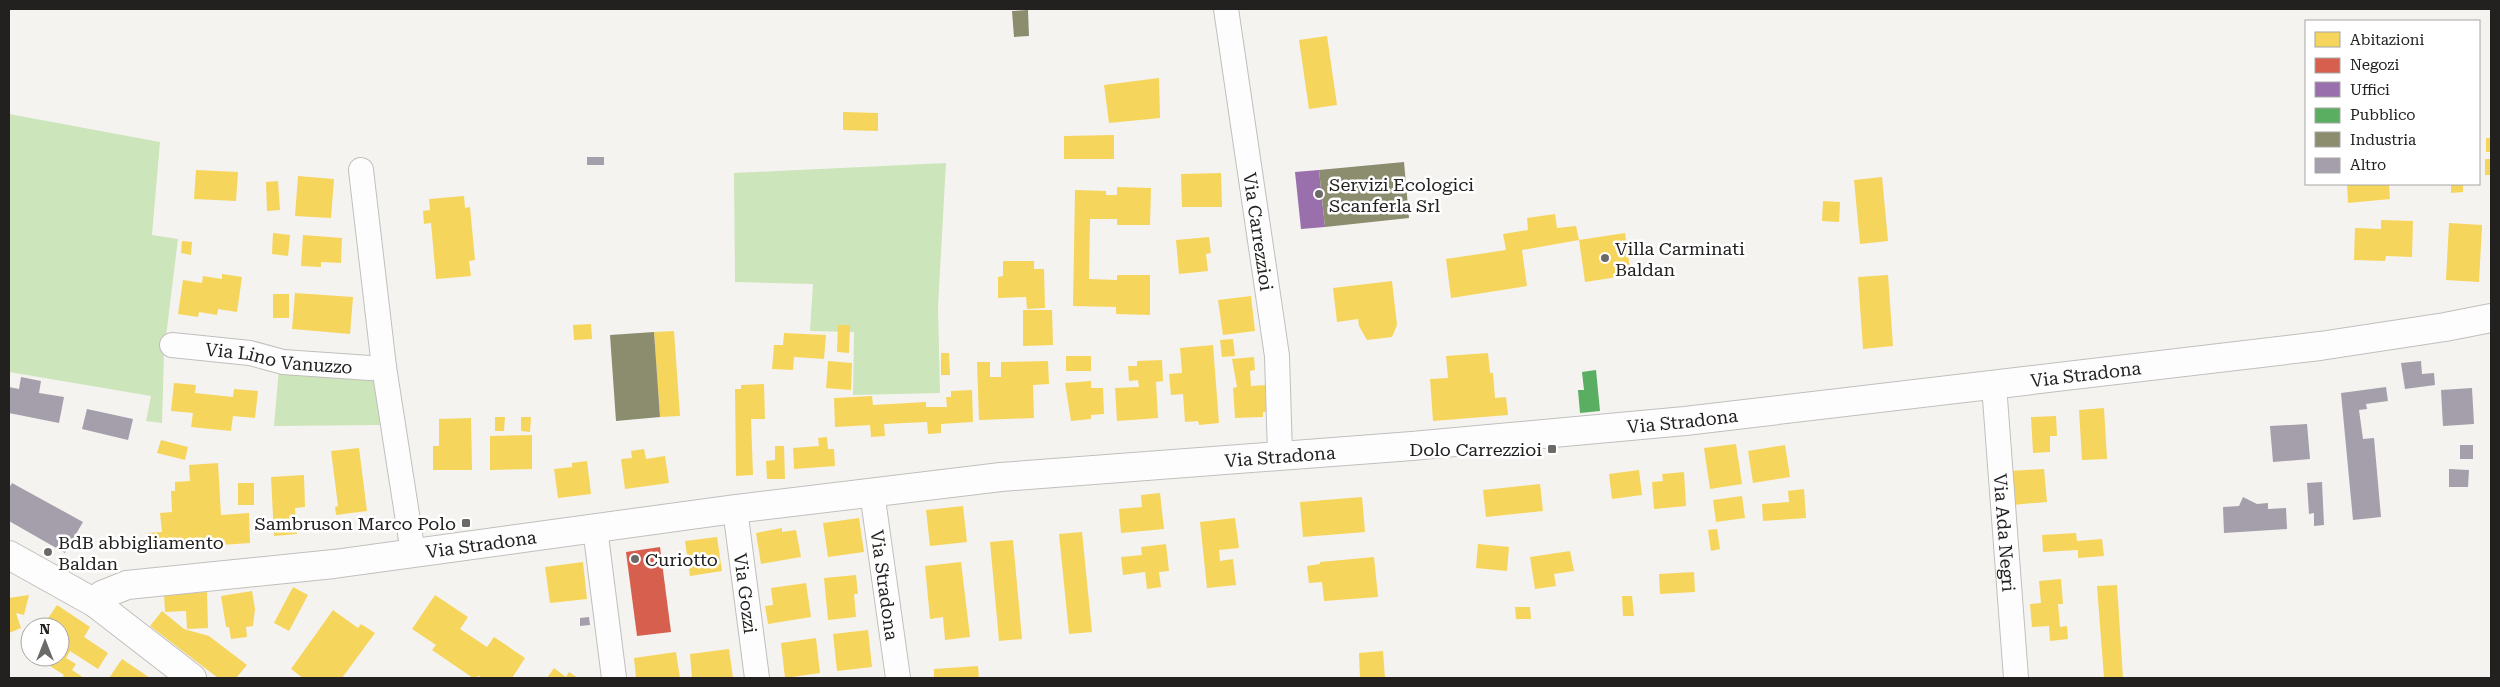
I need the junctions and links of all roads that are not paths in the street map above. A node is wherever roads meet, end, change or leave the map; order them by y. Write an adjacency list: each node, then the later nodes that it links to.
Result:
1 (1226, 9): 7 (street, Via Carrezzioi)
2 (360, 170): 5 (street)
3 (2491, 318): 6 (main road, Via Stradona)
4 (172, 345): 5 (street, Via Lino Vanuzzo)
5 (384, 367): 11 (street)
6 (1994, 385): 7 (main road, Via Stradona); 18 (street, Via Ada Negri)
7 (1280, 454): 8 (main road, Via Stradona)
8 (872, 492): 9 (main road, Via Stradona); 17 (street, Via Stradona)
9 (735, 510): 10 (main road, Via Stradona); 16 (street, Via Gozzi)
10 (595, 528): 11 (main road, Via Stradona); 15 (street)
11 (414, 553): 13 (main road, Via Stradona)
12 (11, 562): 13 (main road)
13 (95, 603): 14 (main road)
14 (192, 678)
15 (614, 678)
16 (757, 678)
17 (898, 678)
18 (2016, 678)

